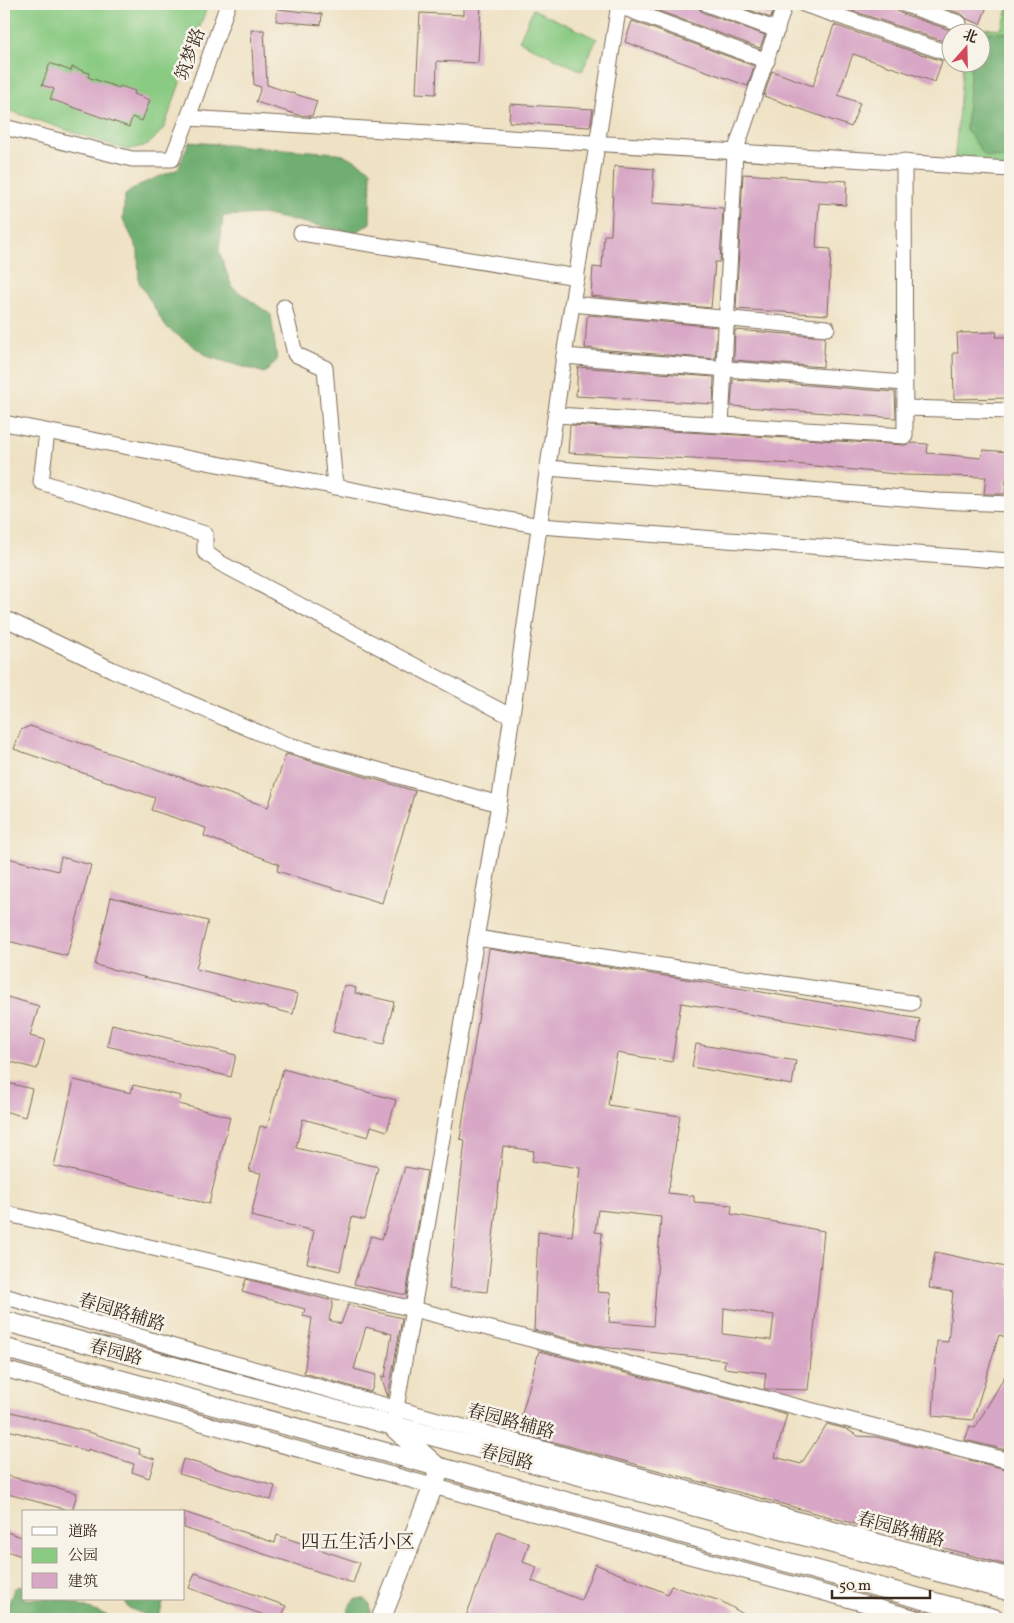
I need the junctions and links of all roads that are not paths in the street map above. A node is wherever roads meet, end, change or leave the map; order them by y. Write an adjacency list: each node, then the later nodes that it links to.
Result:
1 (228, 4): 11 (street, 筑梦路)
2 (707, 4): 8 (street)
3 (785, 4): 8 (street)
4 (803, 4): 9 (street)
5 (903, 4): 7 (street)
6 (619, 5): 10 (street); 13 (street)
7 (957, 22)
8 (777, 30): 10 (street)
9 (942, 51)
10 (767, 60): 14 (street)
11 (188, 118): 12 (street, 筑梦路); 13 (street)
12 (4, 127)
13 (597, 145): 14 (street); 18 (street)
14 (735, 152): 15 (street); 21 (street)
15 (904, 162): 16 (street); 25 (street)
16 (1010, 169)
17 (301, 233): 18 (street)
18 (576, 276): 19 (street)
19 (572, 304): 21 (street); 23 (street)
20 (284, 307): 33 (street)
21 (726, 318): 22 (street); 24 (street)
22 (828, 328)
23 (564, 356): 24 (street); 28 (street)
24 (724, 369): 25 (street); 30 (street)
25 (904, 383): 26 (street)
26 (905, 408): 27 (street); 30 (street)
27 (1010, 411)
28 (556, 415): 30 (street); 32 (street)
29 (4, 423): 31 (street)
30 (721, 425)
31 (47, 432): 33 (street); 38 (street)
32 (548, 468): 34 (street); 35 (street)
33 (335, 487): 35 (street)
34 (1010, 504)
35 (540, 526): 36 (street); 38 (street)
36 (1010, 561)
37 (4, 618): 39 (street)
38 (512, 717): 39 (street)
39 (499, 804): 40 (street)
40 (476, 938): 41 (street); 44 (street)
41 (912, 1003)
42 (4, 1213): 44 (street)
43 (4, 1296): 48 (street, 春园路辅路)
44 (413, 1309): 48 (street); 49 (street)
45 (4, 1322): 48 (main road, 春园路)
46 (4, 1348): 50 (main road, 春园路)
47 (4, 1369): 51 (street)
48 (394, 1417): 50 (main road); 52 (street, 春园路辅路); 53 (main road, 春园路)
49 (1010, 1461)
50 (440, 1469): 51 (main road); 56 (main road, 春园路)
51 (432, 1487): 54 (main road); 55 (street)
52 (1010, 1576)
53 (1010, 1591)
54 (381, 1619)
55 (920, 1619)
56 (995, 1619)

